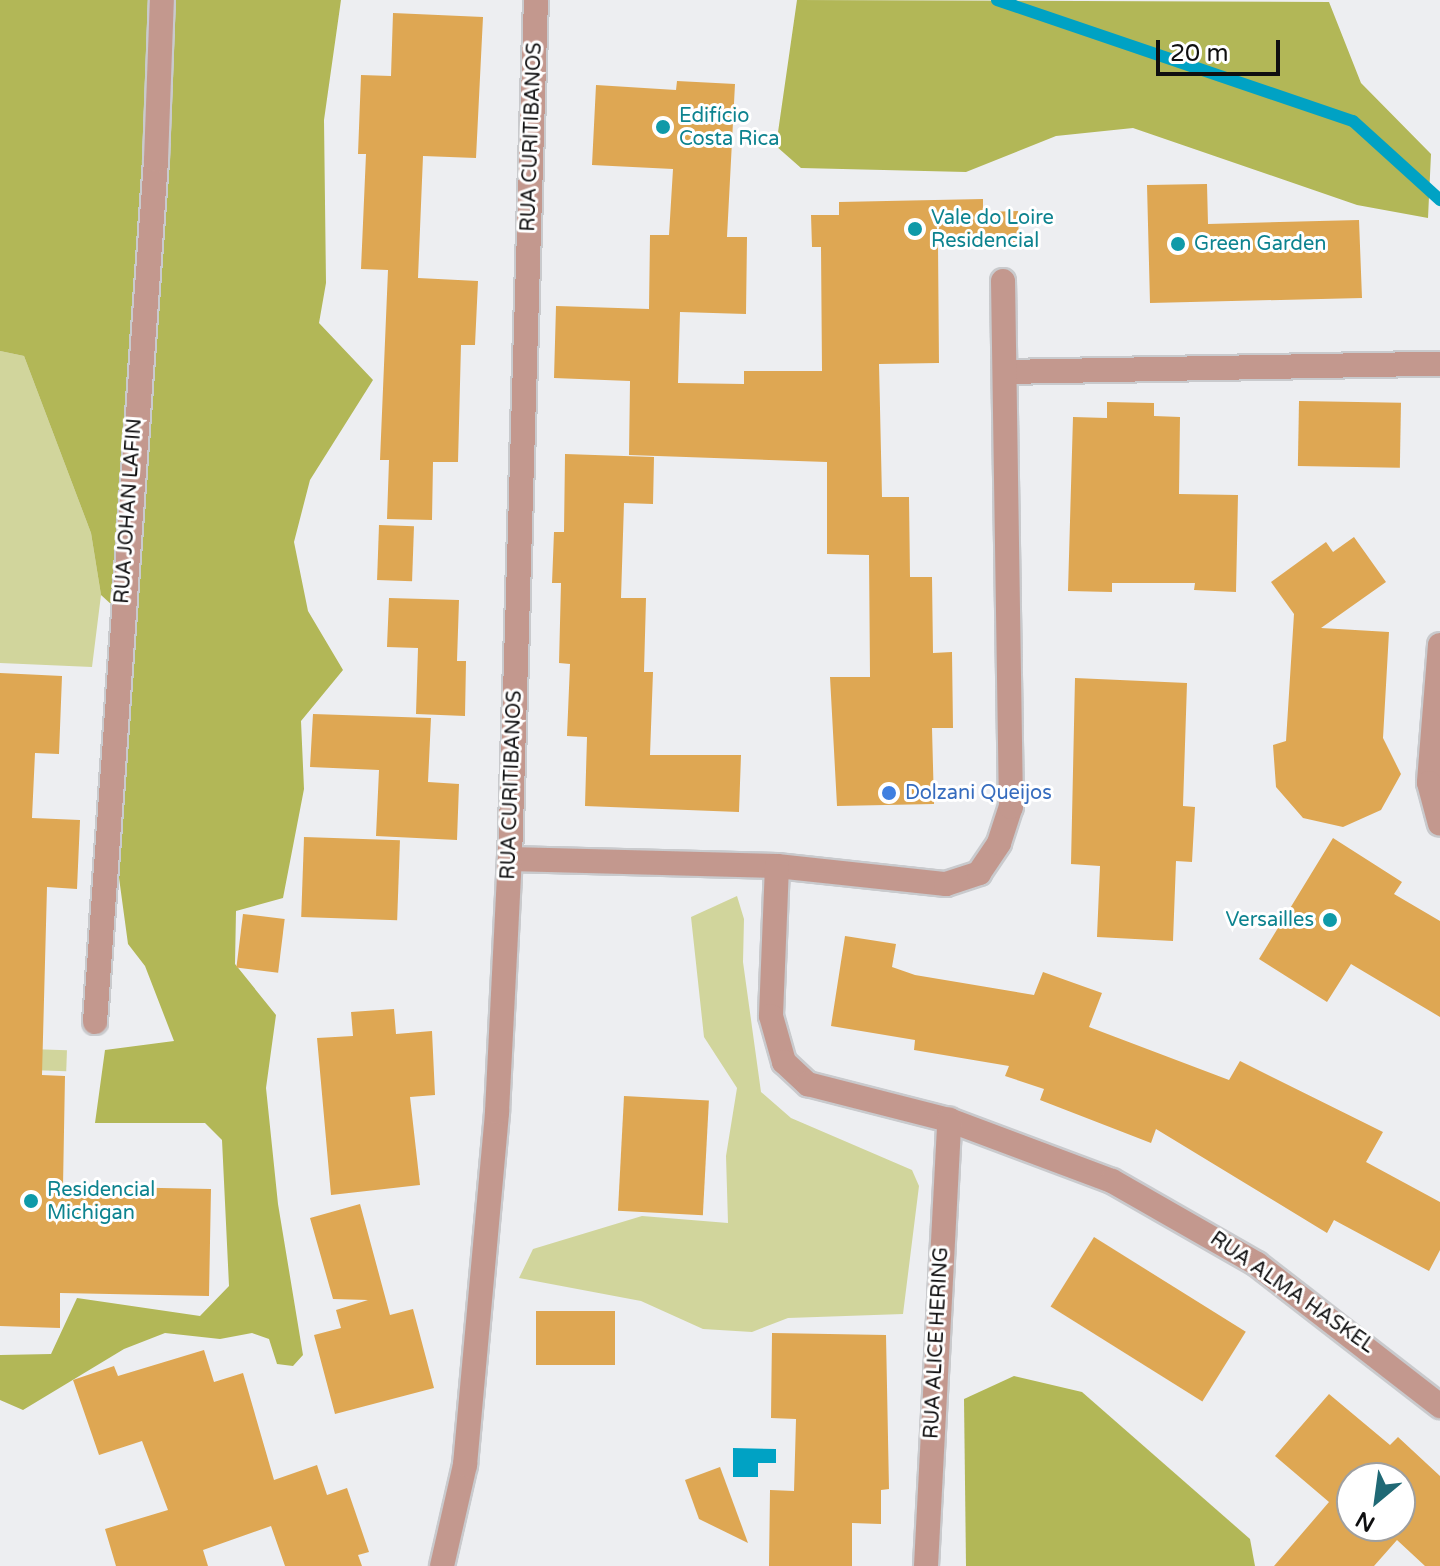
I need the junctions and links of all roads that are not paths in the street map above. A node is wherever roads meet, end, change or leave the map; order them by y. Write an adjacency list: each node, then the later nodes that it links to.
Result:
1 (162, 0): 10 (street, RUA JOHAN LAFIN)
2 (536, 0): 8 (street, RUA CURITIBANOS)
3 (1003, 281): 5 (street)
4 (1440, 364): 5 (street)
5 (1005, 372): 9 (street)
6 (1440, 645): 7 (street)
7 (1440, 824)
8 (510, 859): 9 (street); 13 (street, RUA CURITIBANOS)
9 (777, 866): 11 (street, RUA ALMA HASKEL)
10 (95, 1022)
11 (949, 1120): 12 (street, RUA ALMA HASKEL); 14 (street, RUA ALICE HERING)
12 (1440, 1406)
13 (442, 1566)
14 (926, 1566)

